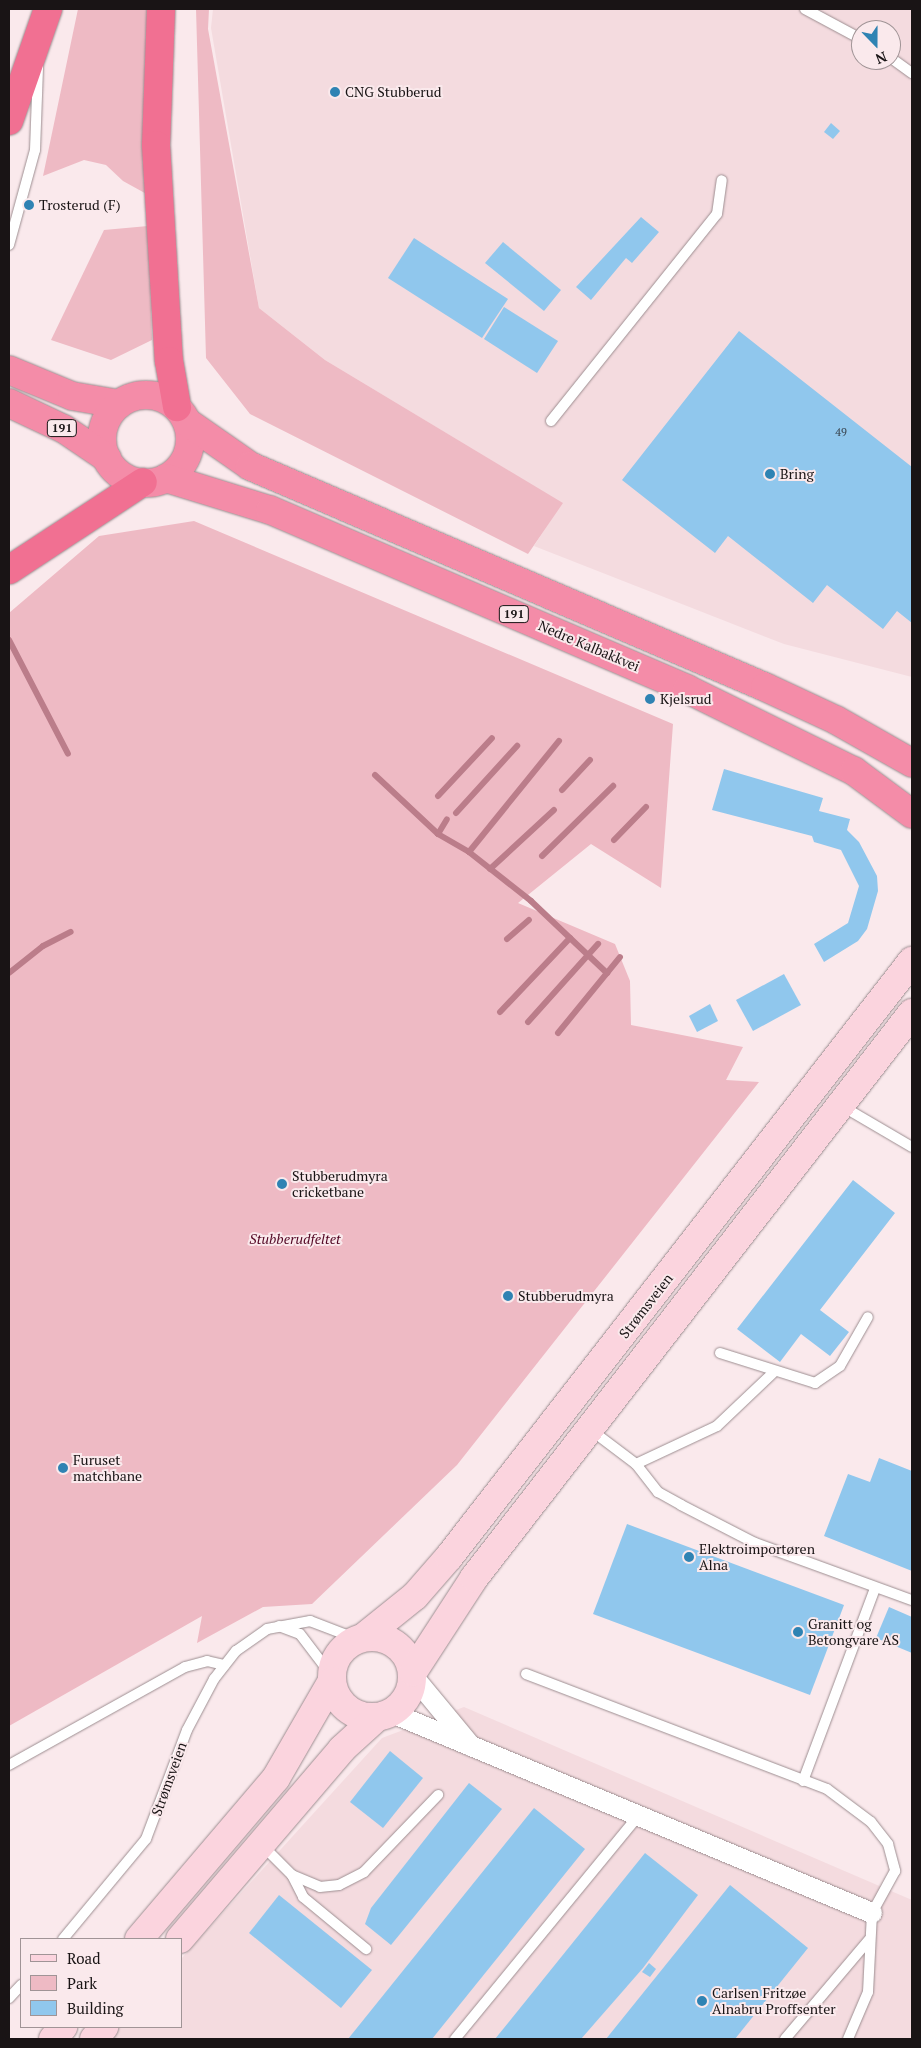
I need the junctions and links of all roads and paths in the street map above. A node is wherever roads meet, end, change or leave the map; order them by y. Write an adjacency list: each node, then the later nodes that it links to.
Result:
1 (161, 9): 13 (highway)
2 (804, 9): 4 (lane)
3 (44, 21): 7 (highway); 9 (lane)
4 (851, 34)
5 (901, 65): 6 (lane)
6 (912, 73)
7 (9, 120)
8 (722, 180): 14 (lane)
9 (9, 245)
10 (16, 373): 12 (highway, 191)
11 (11, 404): 15 (highway, 191)
12 (119, 404): 13 (highway, 191); 15 (highway)
13 (182, 414): 16 (highway); 18 (highway, 191)
14 (551, 421)
15 (107, 458): 16 (highway, 191)
16 (154, 480): 17 (highway); 19 (highway, Nedre Kalbakkvei / 191)
17 (9, 570)
18 (912, 763)
19 (912, 814)
20 (912, 961): 32 (main road, Strømsveien)
21 (912, 1013): 22 (main road)
22 (840, 1104): 23 (lane); 27 (main road)
23 (912, 1148)
24 (868, 1317): 26 (lane)
25 (720, 1353): 26 (lane)
26 (774, 1372): 28 (lane)
27 (589, 1428): 28 (lane); 34 (main road)
28 (636, 1464): 29 (lane)
29 (875, 1588): 30 (lane); 40 (lane)
30 (912, 1600)
31 (278, 1626): 32 (lane, Strømsveien); 33 (lane, Strømsveien); 36 (lane)
32 (360, 1638): 34 (main road); 36 (main road)
33 (224, 1665): 39 (lane); 46 (lane, Strømsveien)
34 (413, 1674): 37 (main road); 38 (street)
35 (526, 1674): 40 (lane)
36 (332, 1678): 37 (main road); 47 (main road)
37 (384, 1715): 38 (street); 43 (main road)
38 (472, 1746): 42 (street)
39 (9, 1765)
40 (803, 1780): 45 (lane)
41 (438, 1795): 44 (lane)
42 (638, 1815): 45 (street); 57 (lane)
43 (262, 1845): 44 (lane); 48 (main road)
44 (292, 1875): 50 (lane)
45 (872, 1913): 49 (lane)
46 (64, 1938)
47 (140, 1938)
48 (181, 1938)
49 (869, 1940): 58 (lane); 59 (lane)
50 (366, 1950)
51 (20, 1986): 52 (lane)
52 (9, 1998)
53 (63, 2028): 55 (main road)
54 (103, 2028): 56 (main road)
55 (53, 2039)
56 (94, 2039)
57 (455, 2039)
58 (785, 2039)
59 (848, 2039)

